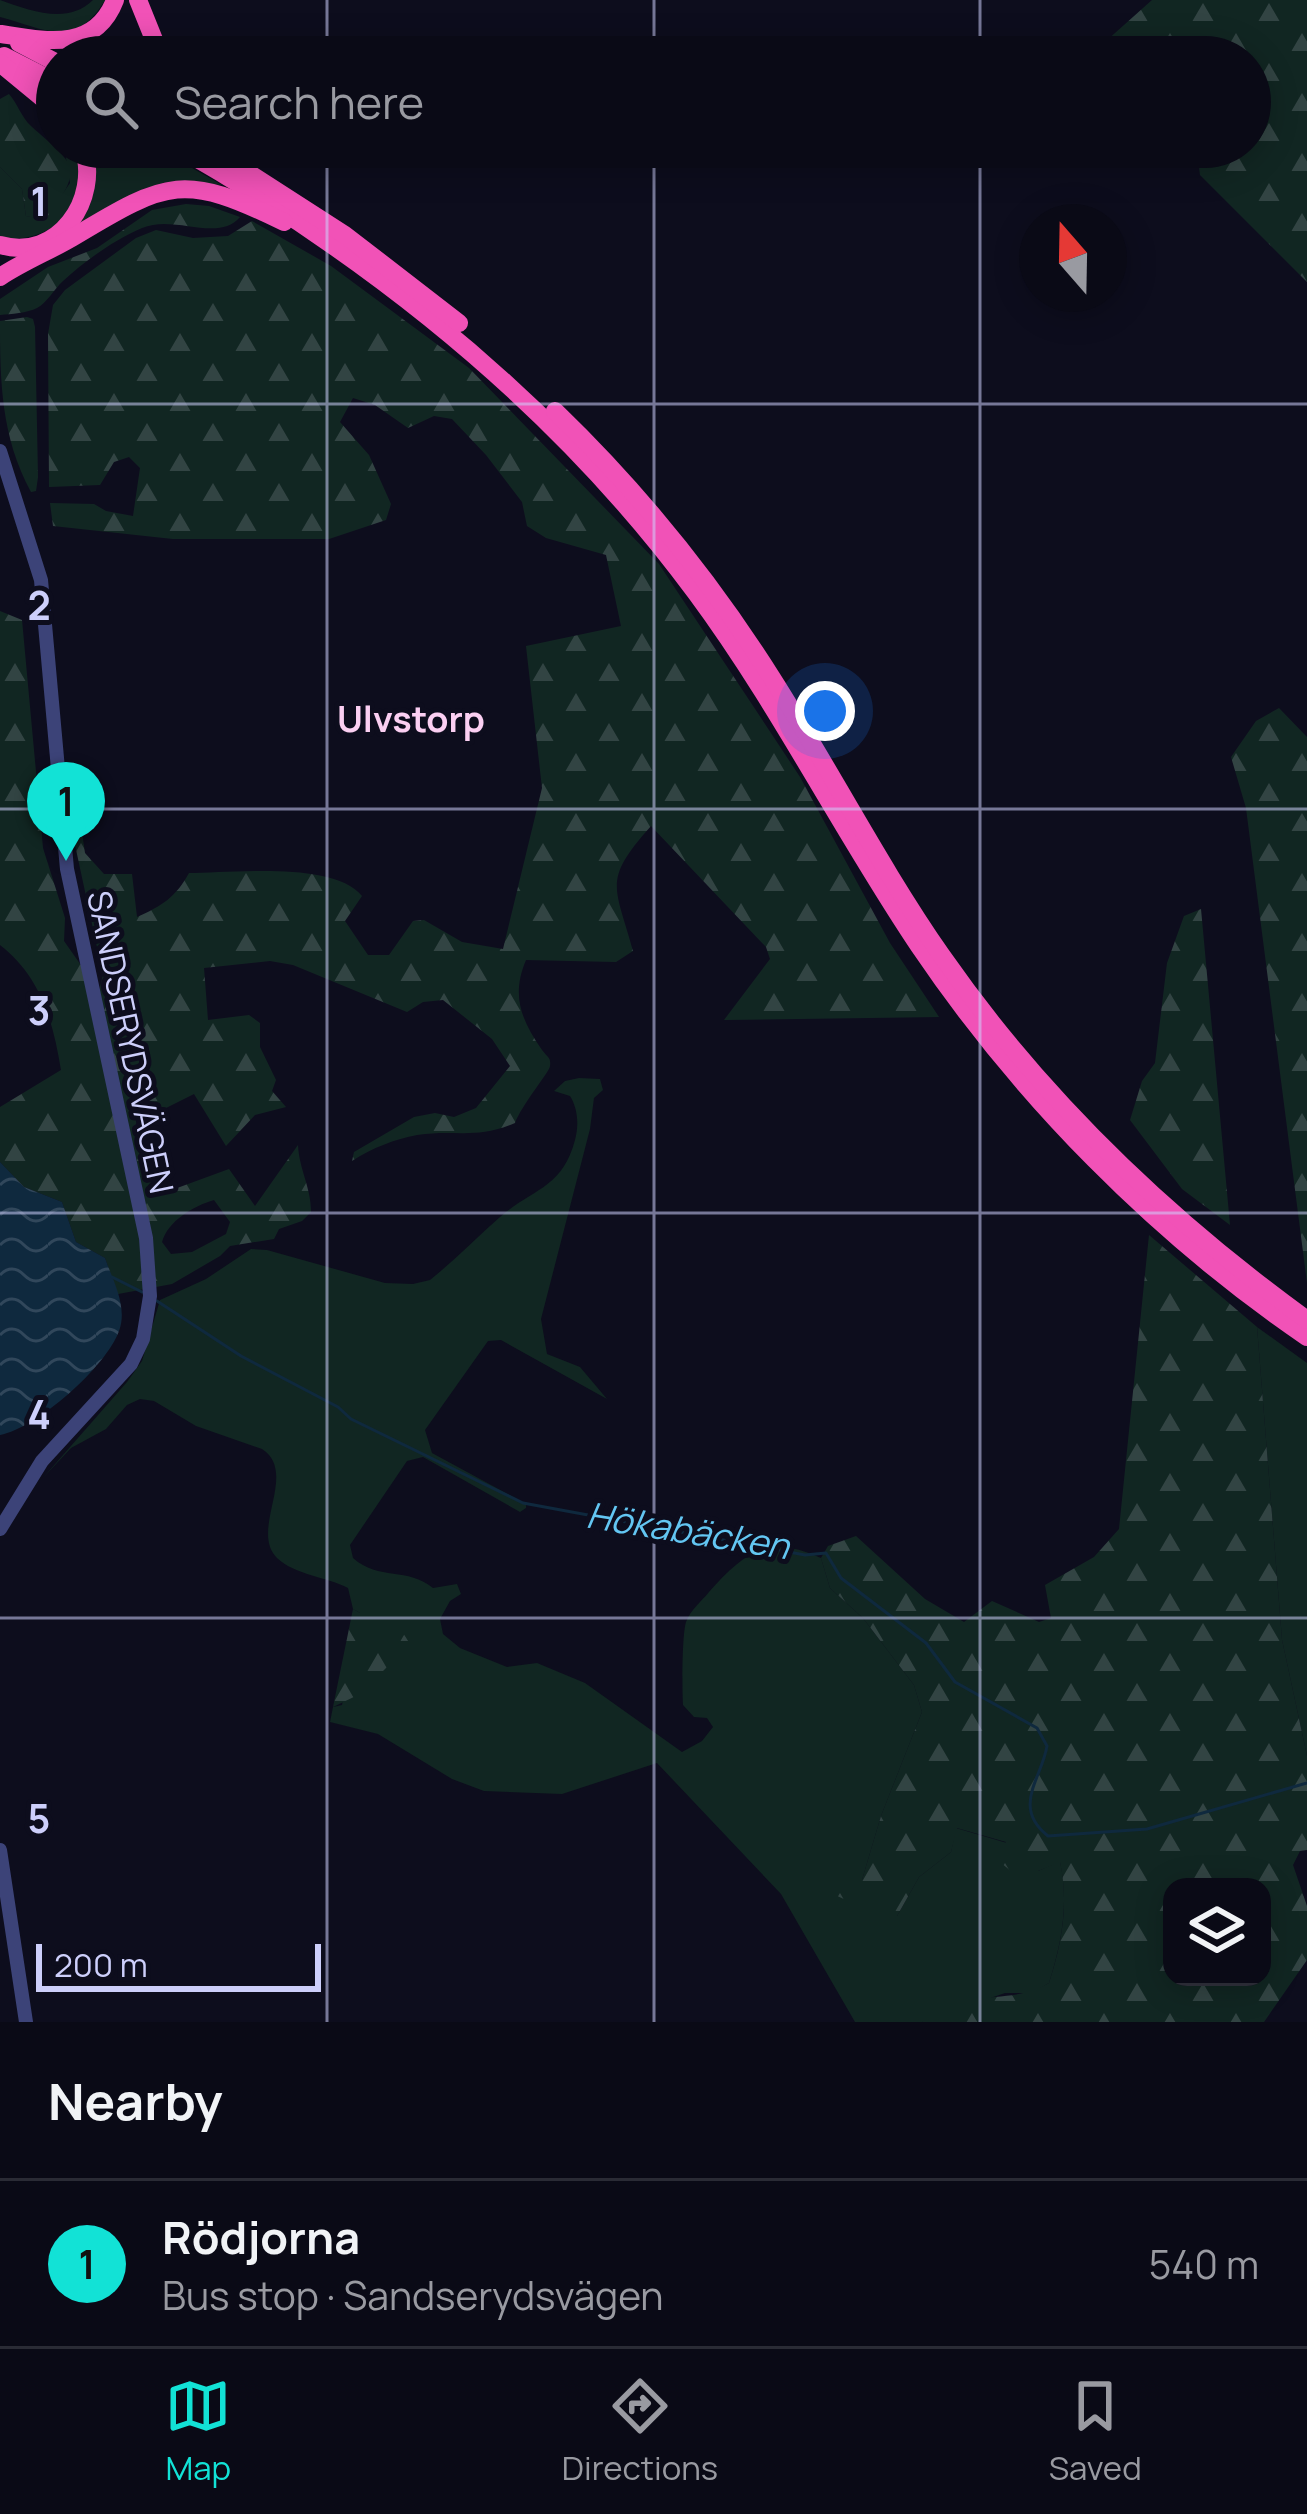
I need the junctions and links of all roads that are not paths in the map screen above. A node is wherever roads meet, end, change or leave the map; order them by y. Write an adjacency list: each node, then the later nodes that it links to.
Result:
1 (115, 0): 4 (highway)
2 (138, 0): 5 (highway)
3 (0, 34): 6 (highway); 7 (highway)
4 (82, 36)
5 (152, 36)
6 (36, 40)
7 (36, 52)
8 (0, 53): 10 (highway)
9 (0, 63): 11 (highway)
10 (36, 71)
11 (36, 93)
12 (87, 168): 17 (highway)
13 (213, 168): 18 (highway)
14 (242, 168): 16 (highway)
15 (253, 168): 16 (highway)
16 (277, 190): 21 (highway)
17 (0, 245)
18 (341, 251): 19 (highway); 22 (highway)
19 (0, 277)
20 (0, 451): 23 (street, SANDSERYDSVÄGEN)
21 (1307, 1320)
22 (1307, 1336)
23 (0, 1529)
24 (0, 1850): 25 (street)
25 (26, 2022)

